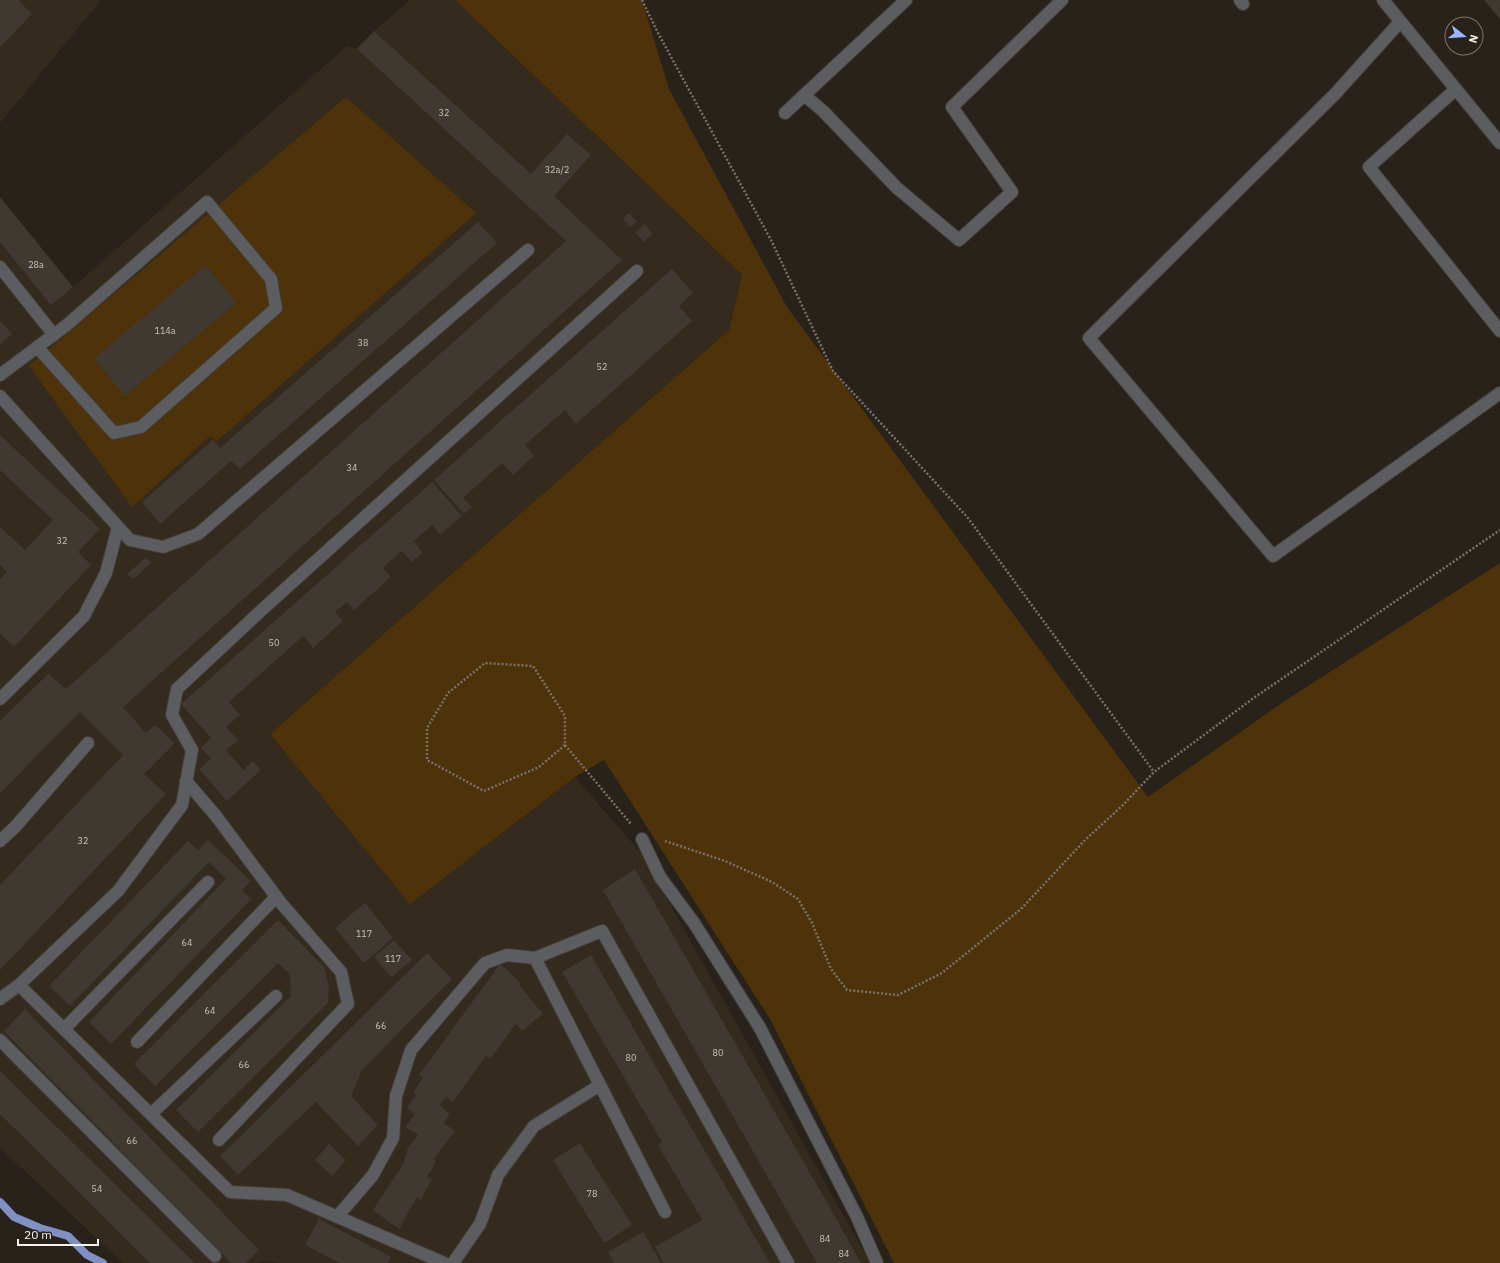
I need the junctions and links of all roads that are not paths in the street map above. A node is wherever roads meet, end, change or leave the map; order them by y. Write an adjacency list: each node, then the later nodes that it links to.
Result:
1 (906, 0): 6 (lane)
2 (1062, 0): 6 (lane)
3 (1384, 0): 4 (lane)
4 (1400, 22): 5 (lane); 16 (lane)
5 (1456, 89): 8 (lane); 12 (lane)
6 (804, 95): 7 (lane)
7 (785, 113)
8 (1500, 143)
9 (528, 250): 18 (lane)
10 (0, 267): 13 (lane)
11 (637, 271): 21 (lane)
12 (1500, 330)
13 (54, 335): 14 (lane); 14 (lane)
14 (38, 348): 15 (lane)
15 (0, 375)
16 (1500, 393)
17 (0, 396): 18 (lane)
18 (118, 527): 19 (lane)
19 (0, 699)
20 (88, 743): 23 (lane)
21 (186, 781): 25 (lane); 27 (lane)
22 (642, 839): 42 (lane)
23 (0, 841)
24 (208, 882): 30 (lane)
25 (276, 897): 32 (lane); 35 (lane)
26 (535, 958): 33 (lane); 37 (lane); 41 (lane)
27 (19, 985): 29 (lane); 30 (lane)
28 (276, 996): 34 (lane)
29 (0, 999)
30 (64, 1029): 34 (lane)
31 (0, 1040): 38 (lane)
32 (137, 1042)
33 (600, 1085): 36 (lane); 40 (lane)
34 (151, 1114): 37 (lane)
35 (219, 1140)
36 (664, 1212)
37 (337, 1217): 39 (lane)
38 (215, 1256)
39 (444, 1263)
40 (454, 1263)
41 (788, 1263)
42 (877, 1263)

